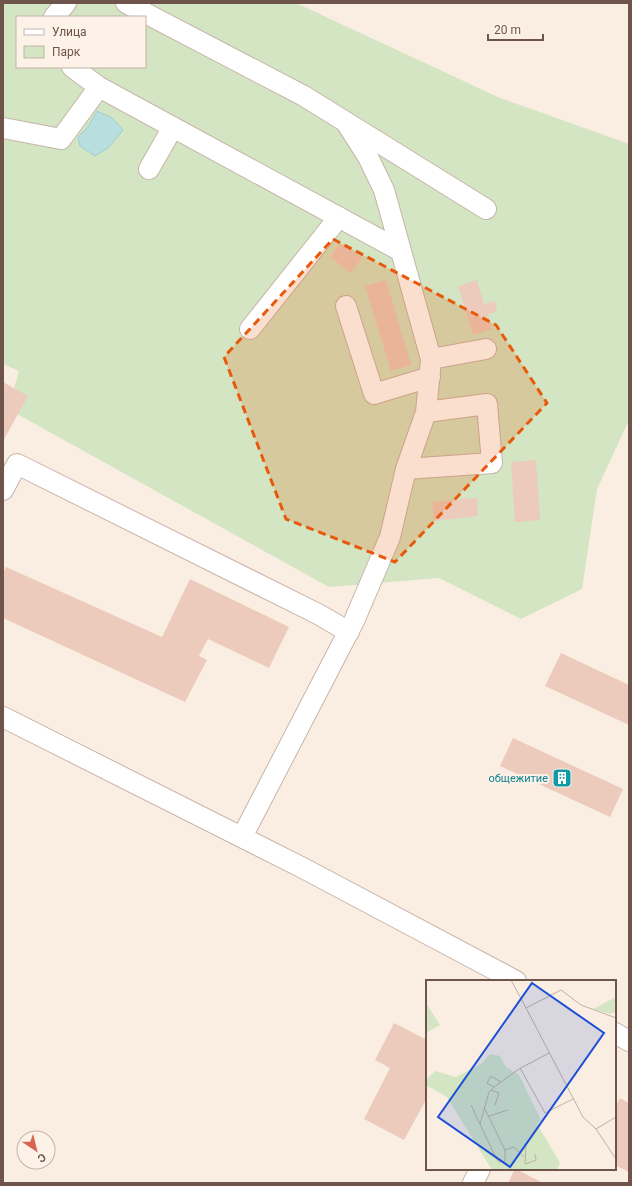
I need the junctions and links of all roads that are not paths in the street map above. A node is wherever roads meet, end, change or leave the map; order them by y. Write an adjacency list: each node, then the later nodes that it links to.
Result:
1 (66, 3): 3 (street)
2 (126, 3): 6 (street)
3 (55, 16)
4 (73, 68): 5 (street)
5 (99, 87): 7 (street); 8 (street)
6 (347, 124): 10 (street); 12 (street)
7 (173, 127): 9 (street); 11 (street)
8 (3, 128)
9 (149, 169)
10 (486, 209)
11 (339, 217): 12 (street); 14 (street)
12 (399, 250): 16 (street)
13 (346, 306): 16 (street)
14 (250, 329)
15 (486, 349): 16 (street)
16 (430, 368): 17 (street)
17 (426, 412): 18 (street); 18 (street)
18 (406, 469): 20 (street)
19 (3, 490): 20 (street)
20 (348, 632): 22 (street)
21 (3, 717): 22 (street)
22 (242, 838): 23 (street)
23 (514, 980)
24 (616, 1034): 25 (street)
25 (629, 1041)
26 (480, 1170): 27 (street)
27 (473, 1183)

